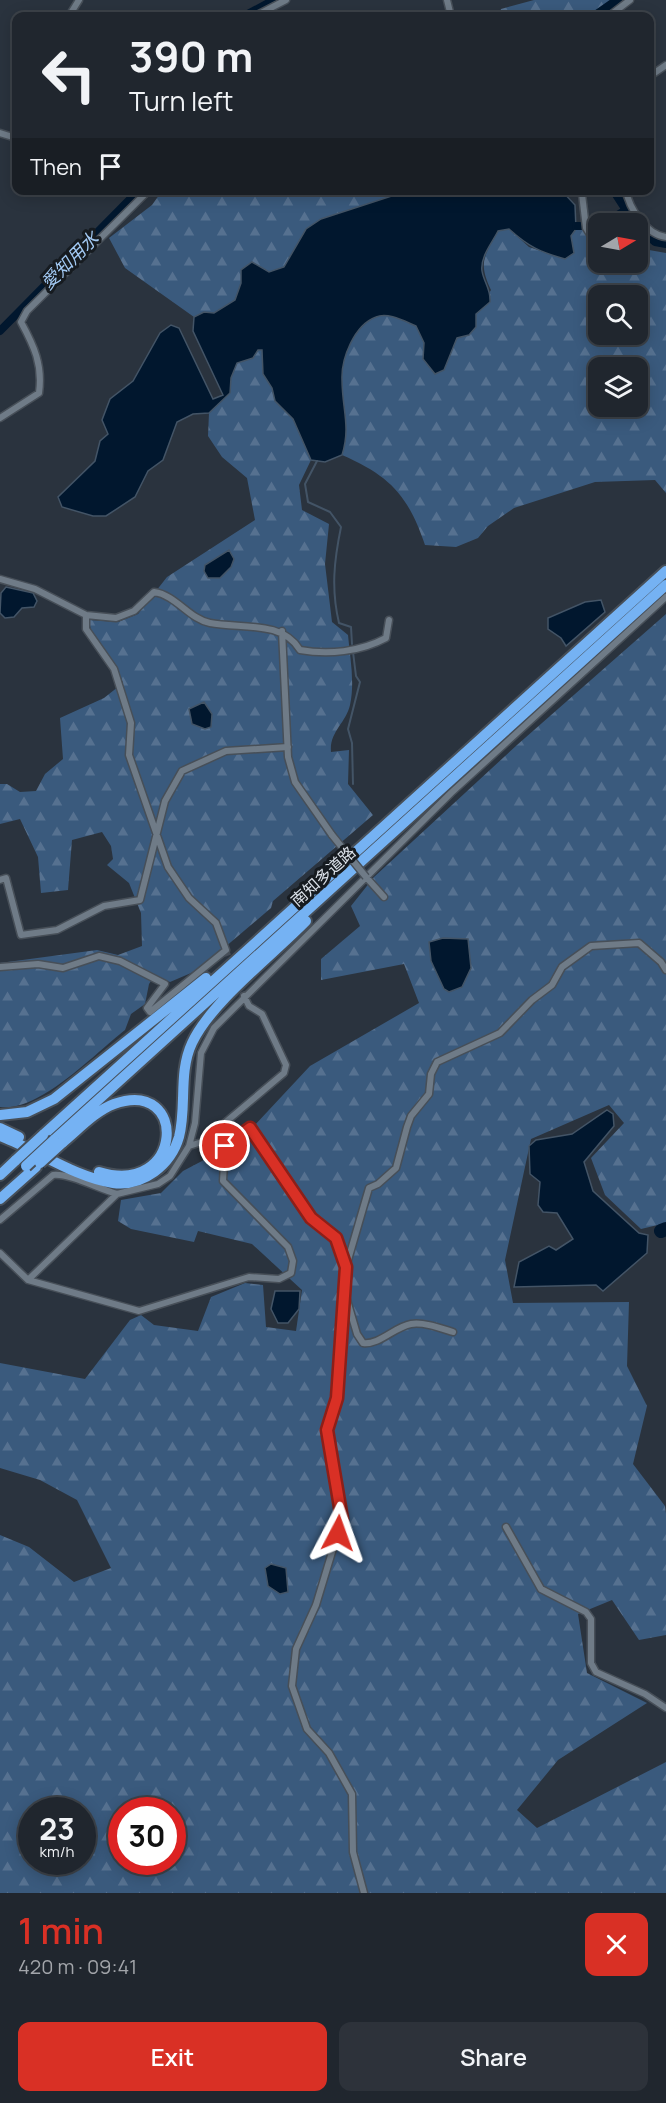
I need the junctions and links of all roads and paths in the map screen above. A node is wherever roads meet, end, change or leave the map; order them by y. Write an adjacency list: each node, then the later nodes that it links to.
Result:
1 (286, 0): 3 (street)
2 (630, 0): 4 (street)
3 (263, 12)
4 (614, 12)
5 (143, 195): 10 (street)
6 (582, 195): 8 (street)
7 (628, 195): 9 (street)
8 (588, 231)
9 (666, 237)
10 (0, 418)
11 (666, 571): 20 (highway, 南知多道路)
12 (0, 579): 15 (street)
13 (666, 585): 23 (highway, 南知多道路)
14 (666, 597): 21 (street)
15 (86, 615): 17 (street); 19 (street)
16 (389, 620): 17 (street)
17 (282, 631): 18 (street)
18 (288, 747): 19 (street); 21 (street, bridge)
19 (158, 835): 22 (street); 25 (street)
20 (361, 846): 28 (highway); 35 (highway, 南知多道路, bridge)
21 (366, 877): 24 (street); 27 (street)
22 (0, 879)
23 (327, 893): 31 (highway); 33 (highway, 南知多道路)
24 (384, 897)
25 (0, 967)
26 (666, 970): 42 (street)
27 (244, 996): 29 (street); 34 (street)
28 (0, 1115)
29 (228, 1121): 32 (street); 34 (street)
30 (0, 1128): 33 (highway)
31 (0, 1136)
32 (239, 1136): 42 (street); 43 (street)
33 (58, 1141): 35 (highway, 南知多道路, bridge)
34 (189, 1146): 38 (street)
35 (26, 1164): 36 (highway, 南知多道路); 37 (highway, 南知多道路); 39 (highway)
36 (0, 1175)
37 (0, 1191)
38 (117, 1194): 40 (street); 43 (street)
39 (0, 1199)
40 (0, 1220)
41 (0, 1253): 43 (street)
42 (346, 1267): 44 (street)
43 (28, 1280)
44 (345, 1293): 45 (street); 48 (street)
45 (453, 1332)
46 (506, 1527): 47 (street)
47 (665, 1704)
48 (364, 1893)

